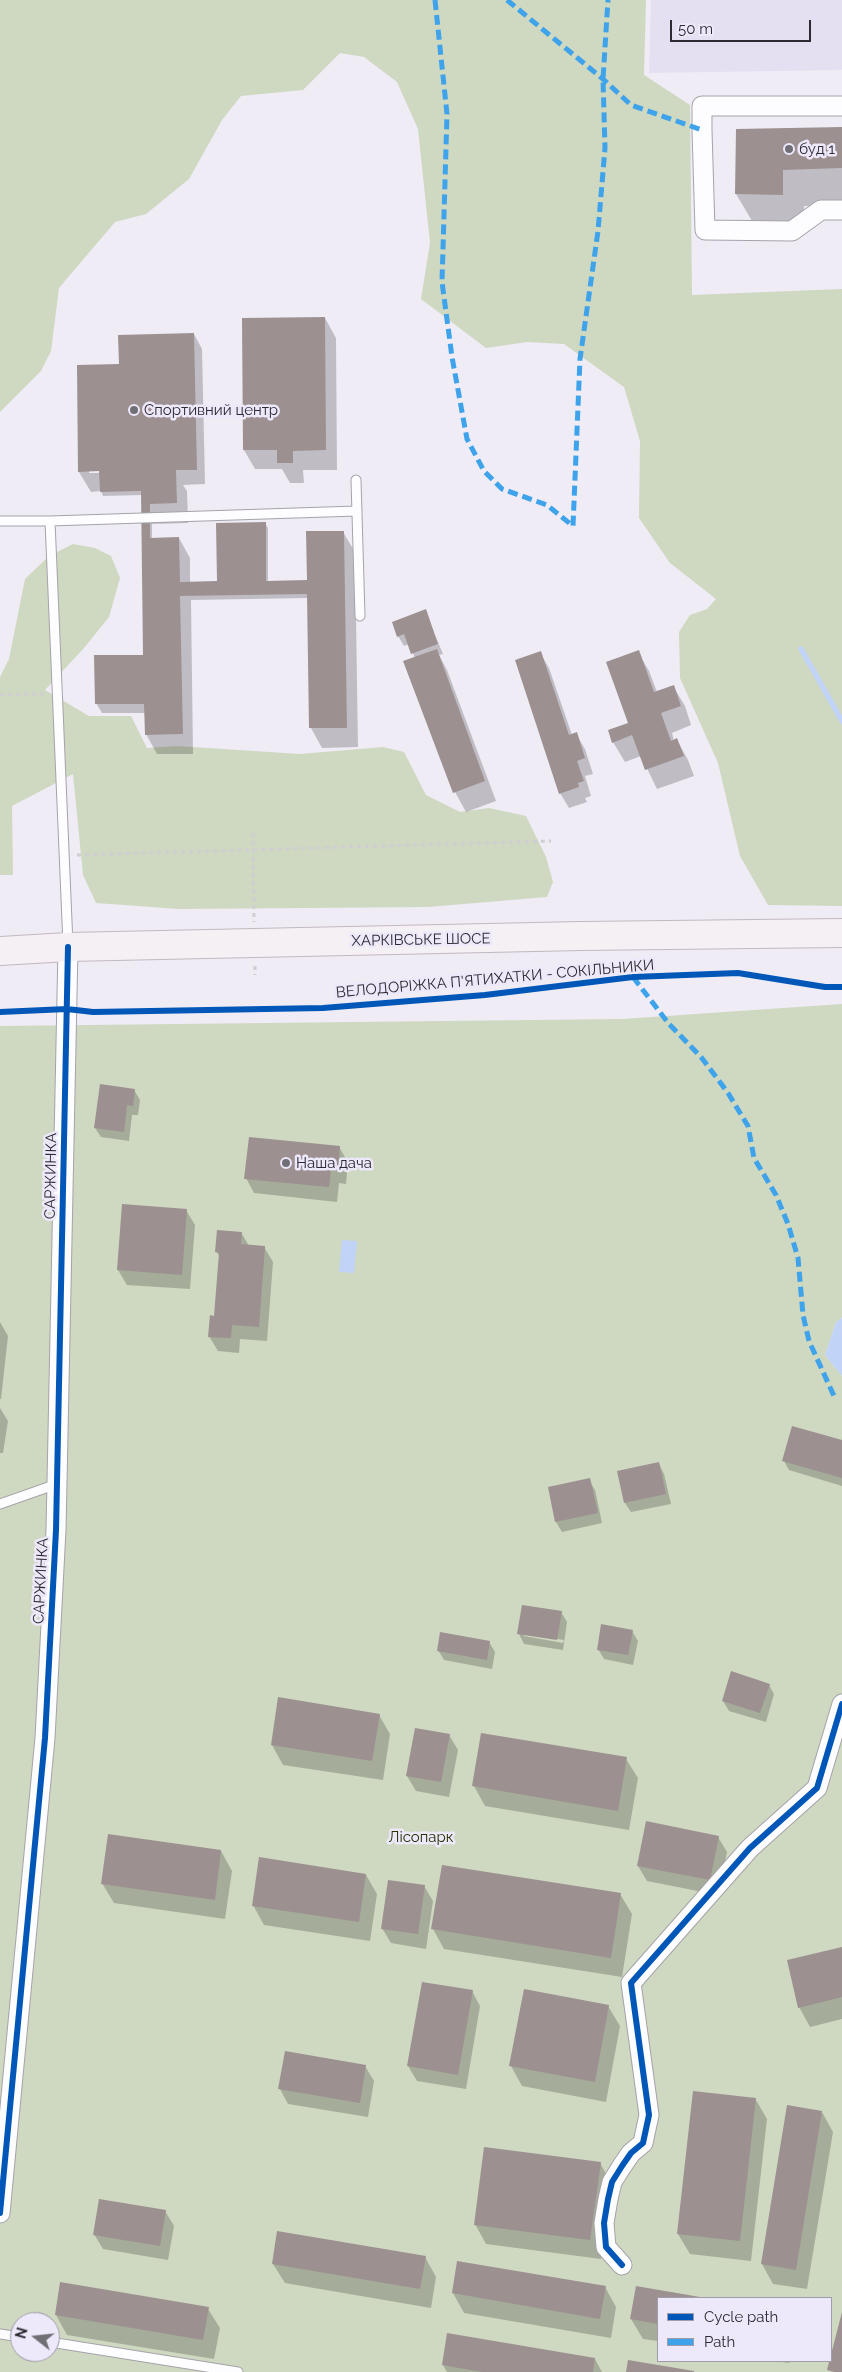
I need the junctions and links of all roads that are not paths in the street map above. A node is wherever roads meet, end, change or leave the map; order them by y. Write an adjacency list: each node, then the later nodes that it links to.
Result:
1 (842, 106): 2 (street)
2 (842, 210)
3 (356, 480): 4 (lane)
4 (357, 511): 6 (lane); 7 (lane)
5 (0, 521): 6 (lane)
6 (50, 521): 9 (lane)
7 (360, 616)
8 (842, 933): 9 (main road, ХАРКІВСЬКЕ ШОСЕ)
9 (68, 947): 10 (main road, ХАРКІВСЬКЕ ШОСЕ); 11 (street, САРЖИНКА)
10 (0, 951)
11 (57, 1484): 12 (lane); 14 (street, САРЖИНКА)
12 (0, 1504)
13 (842, 1704): 15 (street)
14 (0, 2213)
15 (622, 2265)
16 (60, 2344): 17 (lane)
17 (238, 2372)

